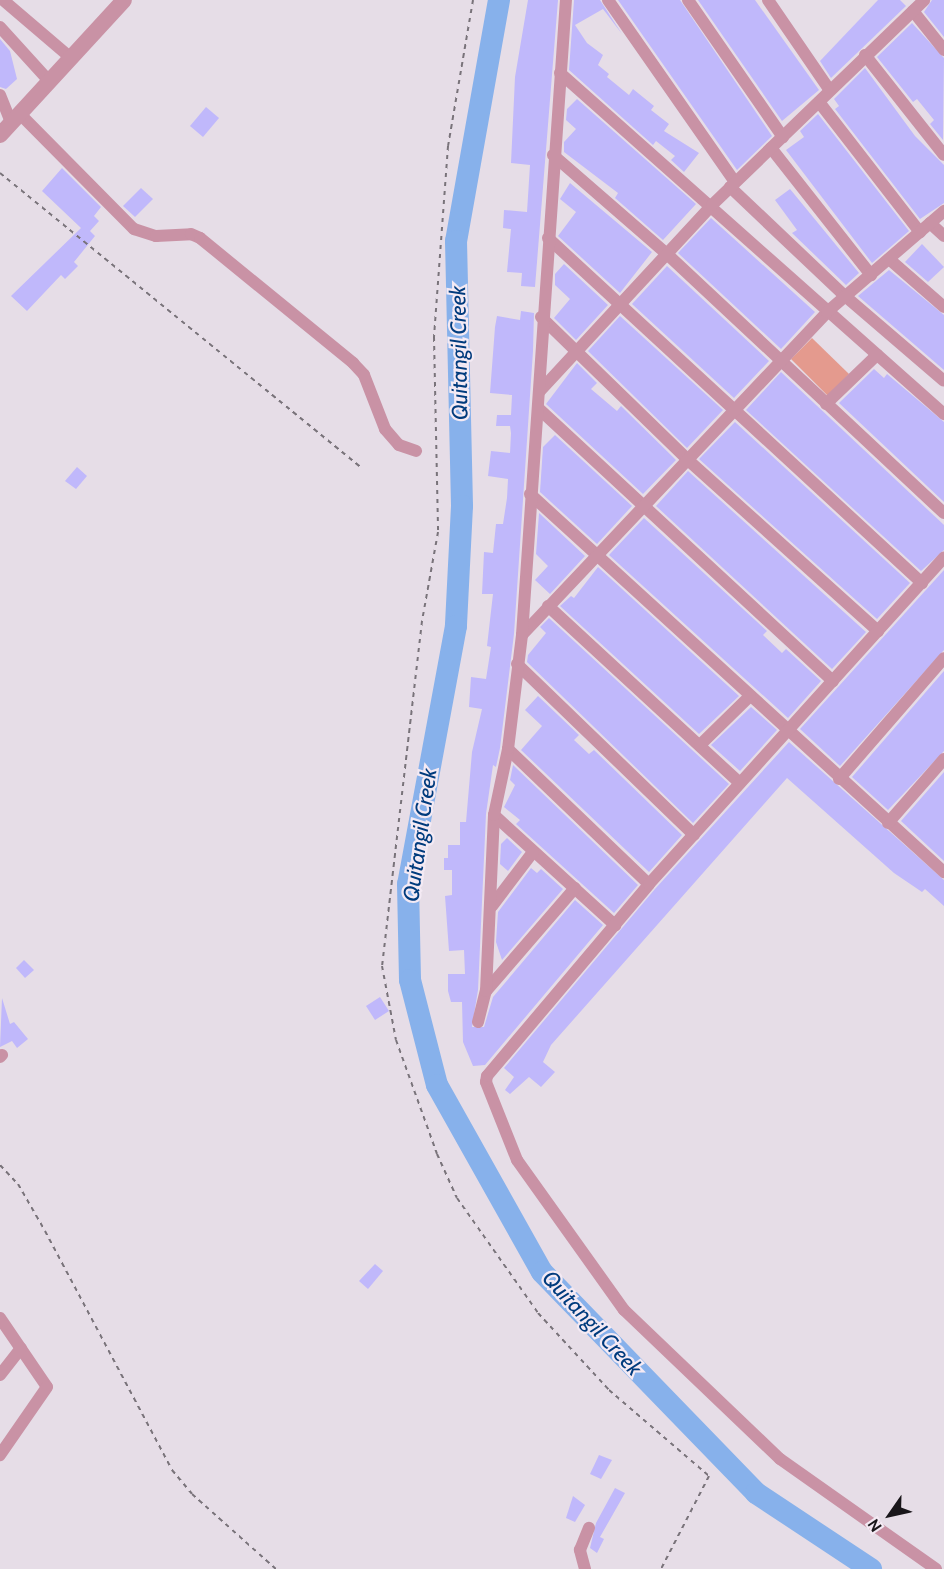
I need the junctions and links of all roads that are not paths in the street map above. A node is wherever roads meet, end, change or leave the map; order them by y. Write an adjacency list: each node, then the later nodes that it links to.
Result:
1 (3, 0): 12 (street)
2 (124, 0): 12 (street)
3 (566, 0): 13 (street)
4 (608, 0): 23 (street)
5 (688, 0): 19 (street)
6 (768, 0): 15 (street)
7 (924, 0): 8 (street)
8 (913, 11): 10 (street); 11 (street)
9 (0, 27): 14 (street)
10 (944, 50)
11 (865, 55): 15 (street); 22 (street)
12 (71, 58): 14 (street)
13 (560, 73): 21 (street); 24 (street)
14 (49, 81): 18 (street)
15 (829, 89): 17 (street)
16 (0, 95): 18 (street)
17 (819, 102): 19 (street); 26 (street)
18 (10, 124): 46 (street)
19 (783, 137): 20 (street)
20 (771, 148): 23 (street); 31 (street)
21 (553, 155): 28 (street); 29 (street)
22 (944, 155)
23 (733, 185): 24 (street); 32 (street)
24 (712, 206): 29 (street); 35 (street)
25 (944, 211): 26 (street)
26 (925, 227): 27 (street); 30 (street)
27 (944, 236)
28 (548, 238): 33 (street); 36 (street)
29 (667, 254): 33 (street); 39 (street)
30 (889, 259): 31 (street); 34 (street)
31 (871, 275): 32 (street)
32 (845, 296): 35 (street); 40 (street)
33 (620, 304): 37 (street); 44 (street)
34 (944, 307)
35 (827, 312): 38 (street); 39 (street)
36 (541, 317): 37 (street); 41 (street)
37 (577, 349): 41 (street); 47 (street)
38 (877, 356): 42 (street); 45 (street)
39 (783, 362): 42 (street); 44 (street)
40 (942, 374)
41 (539, 392): 43 (street)
42 (826, 404): 50 (street)
43 (538, 408): 48 (street); 49 (street)
44 (735, 412): 47 (street); 53 (street)
45 (944, 414)
46 (416, 451)
47 (688, 460): 49 (street); 55 (street)
48 (530, 494): 51 (street); 56 (street)
49 (643, 507): 51 (street); 59 (street)
50 (944, 513)
51 (597, 555): 54 (street); 60 (street)
52 (944, 558): 53 (street)
53 (922, 583): 55 (street)
54 (548, 606): 56 (street); 62 (street)
55 (878, 631): 59 (street)
56 (522, 635): 58 (street)
57 (944, 658): 65 (street)
58 (517, 664): 63 (street); 69 (street)
59 (833, 681): 61 (street)
60 (750, 696): 61 (street); 62 (street)
61 (788, 732): 65 (street); 66 (street)
62 (700, 745): 66 (street)
63 (508, 749): 67 (street); 72 (street)
64 (944, 759): 68 (street)
65 (839, 779): 68 (street)
66 (740, 783): 69 (street)
67 (494, 815): 70 (street); 74 (street)
68 (888, 823): 71 (street)
69 (693, 835): 72 (street)
70 (533, 852): 73 (street); 74 (street)
71 (942, 867)
72 (649, 885): 75 (street)
73 (575, 888): 75 (street); 76 (street)
74 (492, 906): 76 (street)
75 (615, 925): 84 (street)
76 (486, 991): 77 (street)
77 (478, 1022)
78 (0, 1318): 79 (street)
79 (21, 1348): 80 (street); 81 (street)
80 (0, 1375)
81 (0, 1455)
82 (588, 1528): 83 (street)
83 (585, 1569)
84 (936, 1569)

